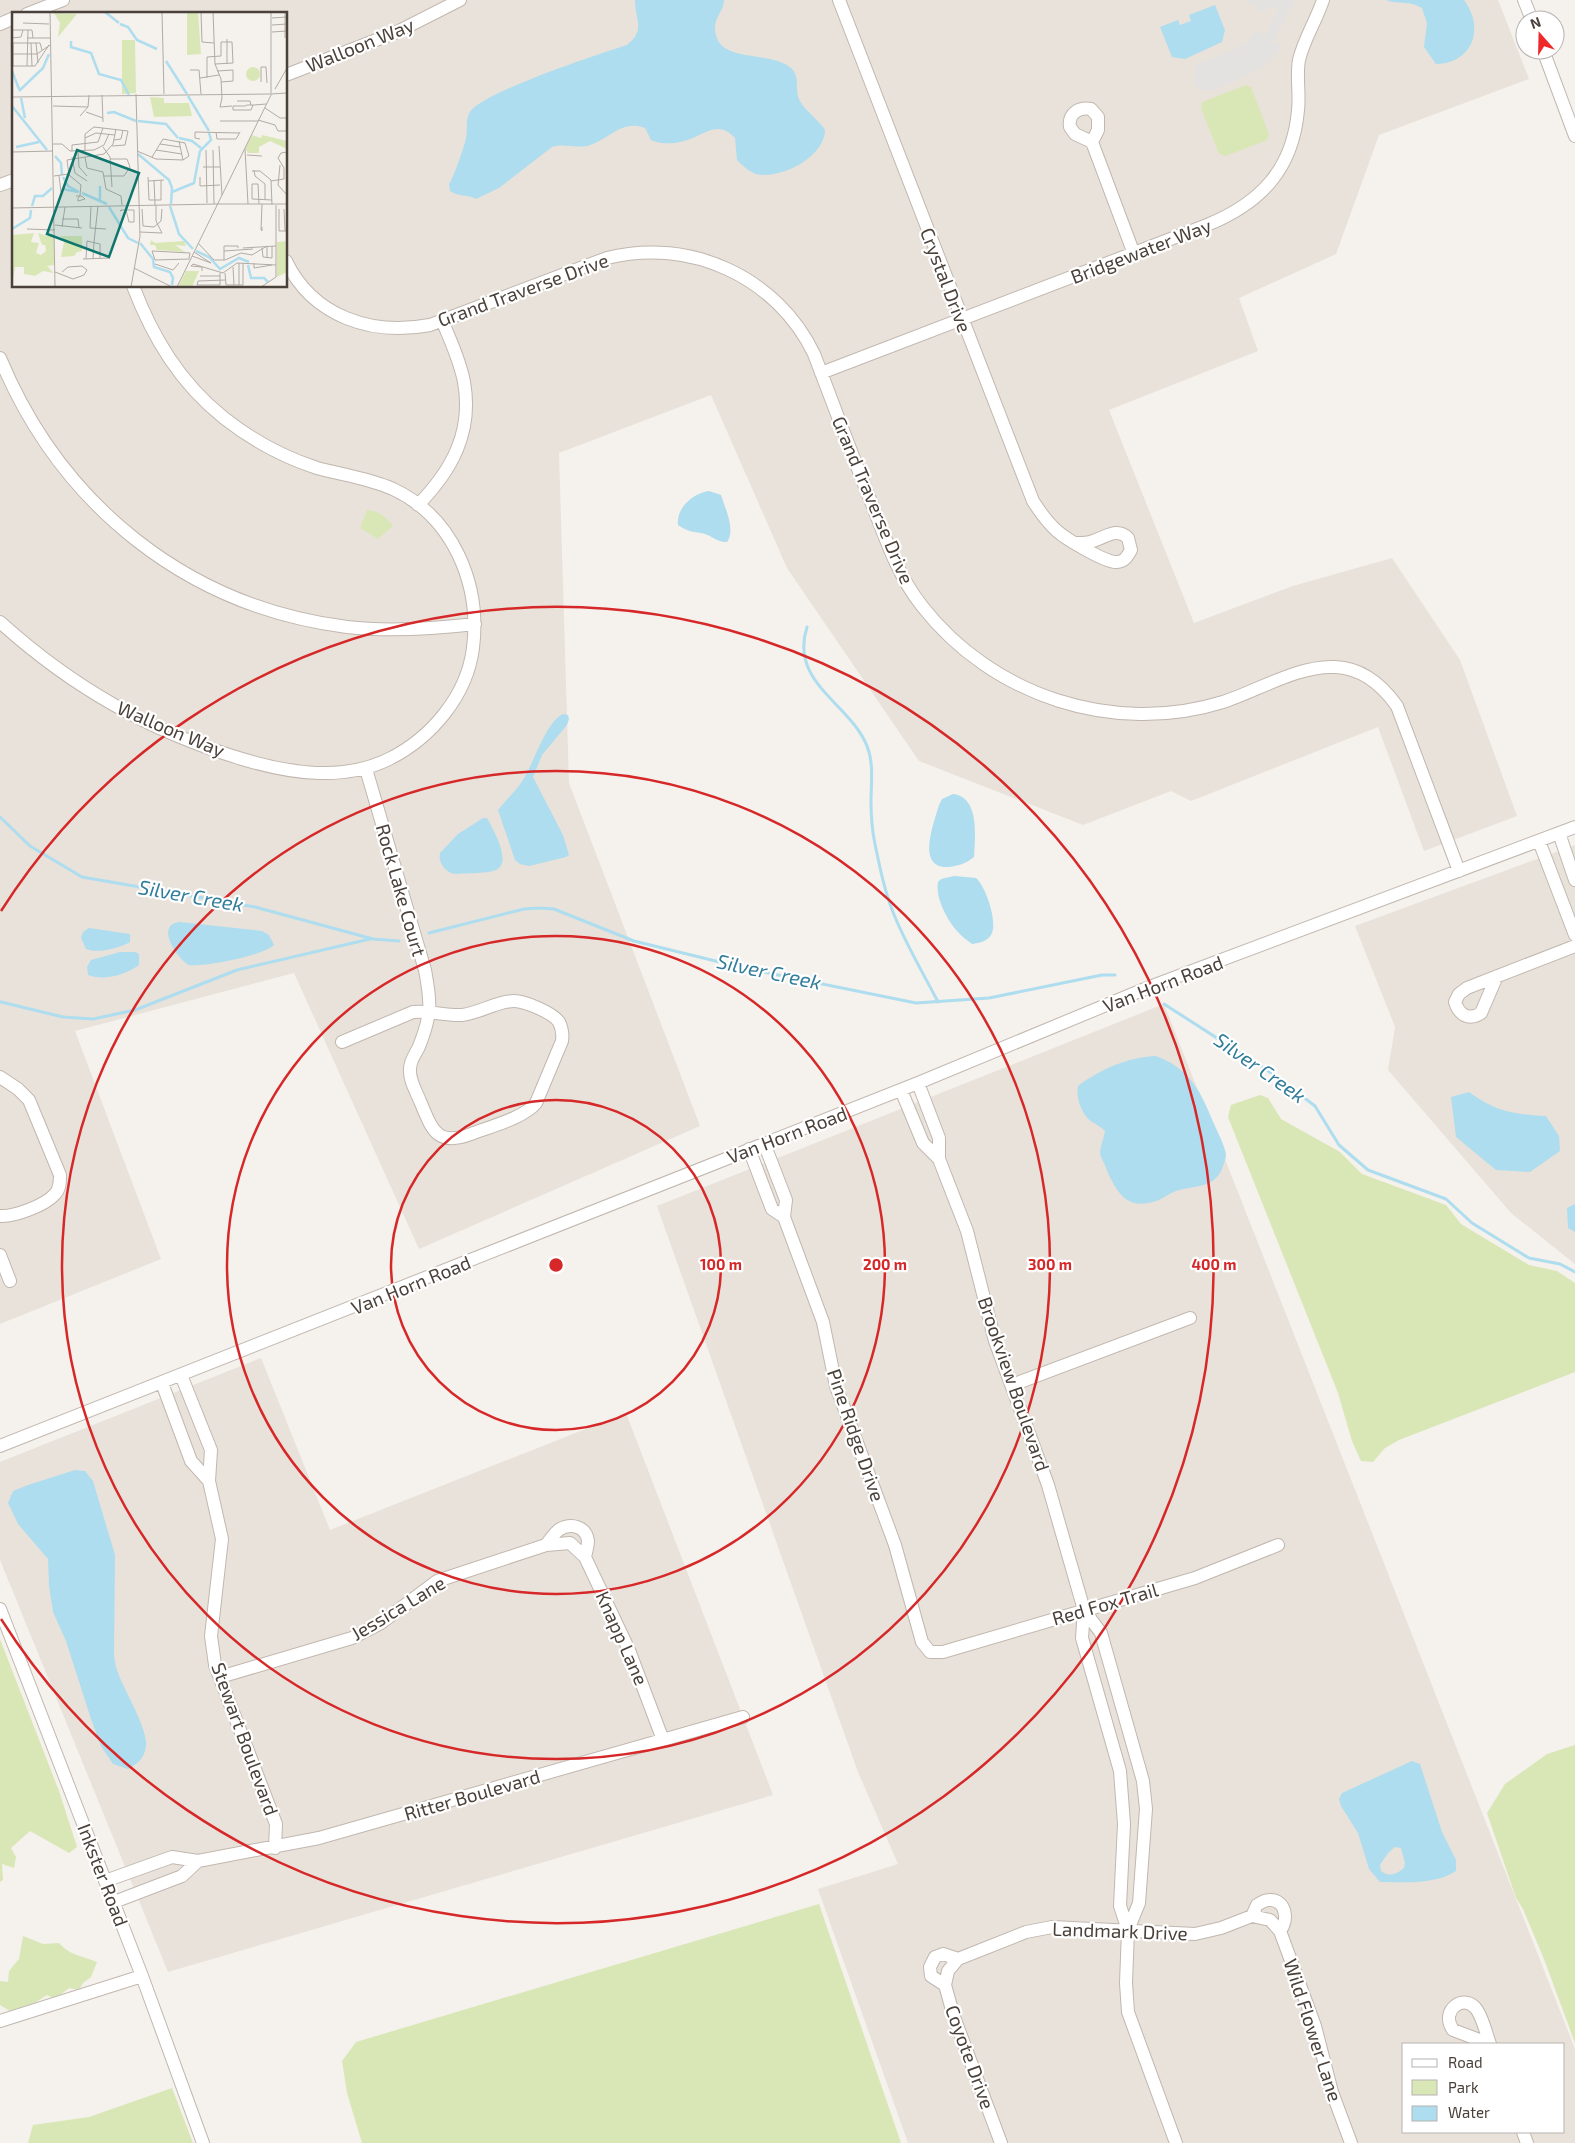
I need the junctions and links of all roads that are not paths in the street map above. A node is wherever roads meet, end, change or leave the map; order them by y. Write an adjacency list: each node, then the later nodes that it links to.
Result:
1 (63, 0): 5 (street)
2 (460, 0): 9 (street, Walloon Way)
3 (839, 0): 18 (street, Crystal Drive)
4 (1323, 0): 14 (street, Bridgewater Way)
5 (33, 12)
6 (12, 19): 7 (street)
7 (0, 24)
8 (1547, 60): 10 (street)
9 (288, 74)
10 (1575, 136)
11 (1092, 142): 14 (street)
12 (12, 181): 13 (street)
13 (0, 185)
14 (1134, 254): 18 (street, Bridgewater Way)
15 (288, 264): 17 (street, Grand Traverse Drive)
16 (134, 288): 21 (street, Walloon Way)
17 (442, 320): 20 (street, Grand Traverse Drive); 21 (street)
18 (962, 320): 20 (street, Bridgewater Way); 22 (street, Crystal Drive)
19 (0, 358): 24 (street)
20 (821, 373): 29 (street, Grand Traverse Drive)
21 (418, 505): 24 (street, Walloon Way)
22 (1076, 543)
23 (0, 622): 25 (street, Walloon Way)
24 (475, 624): 25 (street, Walloon Way)
25 (366, 769): 34 (street, Rock Lake Court)
26 (1575, 827): 27 (street, Van Horn Road)
27 (1559, 834): 28 (street, Van Horn Road); 30 (street)
28 (1540, 841): 29 (street, Van Horn Road); 31 (street)
29 (1459, 871): 37 (street, Van Horn Road)
30 (1575, 880)
31 (1575, 935)
32 (1575, 946): 33 (street)
33 (1497, 976)
34 (430, 1012): 34 (street, Rock Lake Court); 35 (street, Rock Lake Court)
35 (342, 1042)
36 (0, 1077): 42 (street)
37 (918, 1083): 38 (street, Van Horn Road); 41 (street, Brookview Boulevard)
38 (901, 1090): 39 (street, Van Horn Road); 41 (street, Brookview Boulevard)
39 (764, 1144): 40 (street, Van Horn Road); 43 (street, Pine Ridge Drive)
40 (749, 1149): 43 (street, Pine Ridge Drive); 47 (street, Van Horn Road)
41 (939, 1159): 49 (street, Brookview Boulevard)
42 (0, 1216)
43 (784, 1217): 58 (street, Pine Ridge Drive)
44 (0, 1255): 45 (street)
45 (10, 1281)
46 (1190, 1318): 49 (street)
47 (181, 1375): 48 (street, Van Horn Road); 51 (street, Stewart Boulevard)
48 (162, 1383): 50 (street, Van Horn Road); 51 (street, Stewart Boulevard)
49 (1012, 1385): 57 (street, Brookview Boulevard)
50 (0, 1446)
51 (209, 1481): 59 (street, Stewart Boulevard)
52 (570, 1543): 53 (street, Jessica Lane); 55 (street, Knapp Lane)
53 (546, 1545): 55 (street, Jessica Lane); 59 (street, Jessica Lane)
54 (1278, 1545): 57 (street, Red Fox Trail)
55 (585, 1556): 61 (street, Knapp Lane)
56 (0, 1609): 66 (street, Inkster Road)
57 (1084, 1610): 58 (street, Red Fox Trail); 62 (street, Brookview Boulevard); 63 (street, Brookview Boulevard)
58 (930, 1652)
59 (220, 1678): 64 (street, Stewart Boulevard)
60 (743, 1717): 61 (street, Ritter Boulevard)
61 (663, 1740): 64 (street, Ritter Boulevard)
62 (1124, 1833): 63 (street); 69 (street, Brookview Boulevard)
63 (1144, 1834): 69 (street, Brookview Boulevard)
64 (275, 1848): 65 (street, Ritter Boulevard)
65 (198, 1861): 66 (street, Ritter Boulevard); 67 (street)
66 (105, 1881): 67 (street, Inkster Road)
67 (114, 1902): 73 (street, Inkster Road)
68 (1252, 1916): 69 (street, Landmark Drive); 70 (street, Wild Flower Lane); 70 (street)
69 (1128, 1930): 71 (street, Landmark Drive); 78 (street, Brookview Boulevard)
70 (1280, 1931): 79 (street, Wild Flower Lane)
71 (958, 1959): 72 (street, Landmark Drive); 74 (street)
72 (948, 1971): 74 (street, Coyote Drive)
73 (142, 1976): 75 (street); 76 (street, Inkster Road)
74 (944, 1985): 77 (street, Coyote Drive)
75 (0, 2021)
76 (204, 2143)
77 (1001, 2143)
78 (1176, 2143)
79 (1351, 2143)

